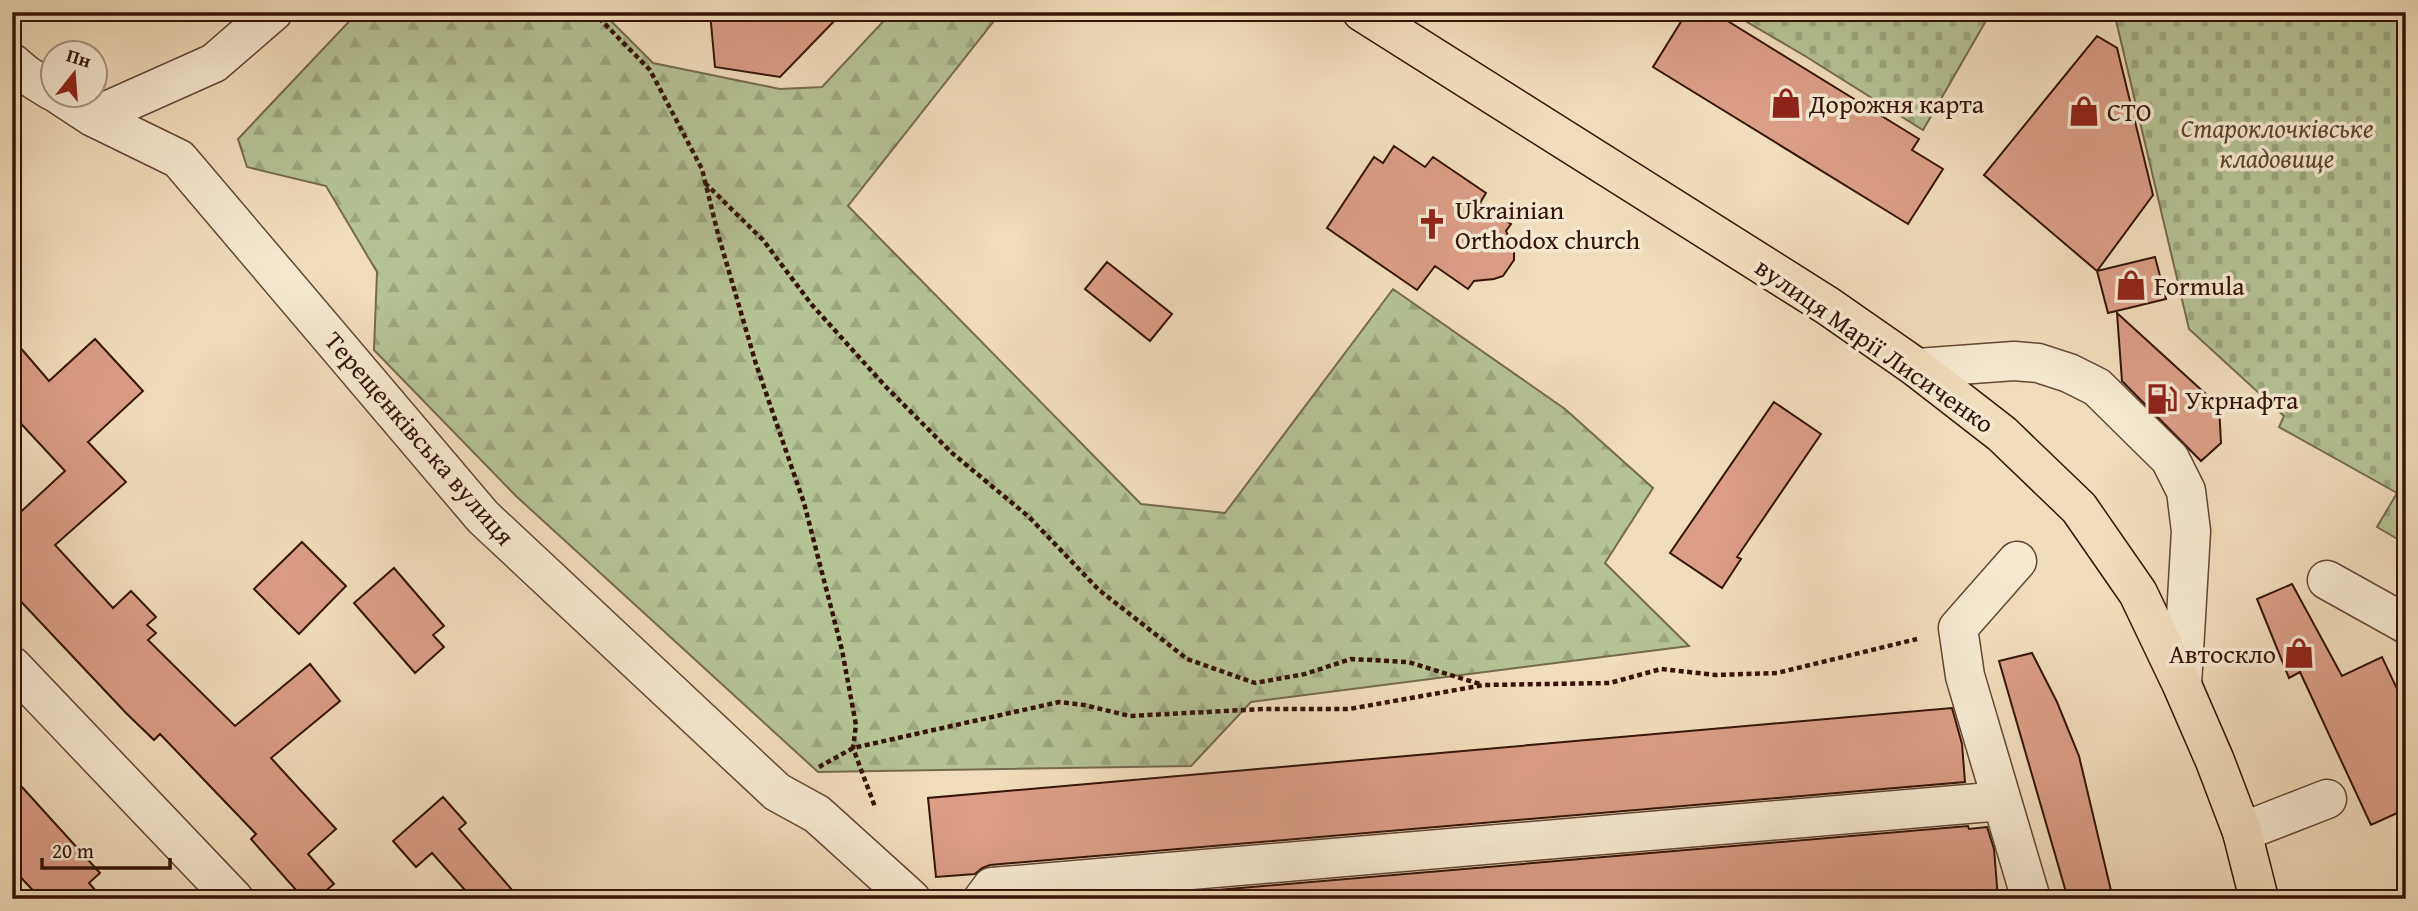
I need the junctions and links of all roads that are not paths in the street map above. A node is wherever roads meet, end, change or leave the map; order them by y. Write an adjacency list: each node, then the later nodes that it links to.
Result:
1 (274, 12): 6 (street)
2 (1375, 16): 7 (main road, вулиця Марії Лисиченко)
3 (12, 63): 4 (street)
4 (38, 82)
5 (102, 108): 6 (street, Терещенківська вулиця)
6 (108, 110): 17 (street, Терещенківська вулиця)
7 (1917, 368): 12 (main road, вулиця Марії Лисиченко); 12 (street)
8 (2017, 561): 14 (street)
9 (2327, 580): 10 (street)
10 (2406, 624)
11 (12, 666): 16 (street)
12 (2182, 685): 15 (main road, вулиця Марії Лисиченко)
13 (2327, 799): 15 (street)
14 (2002, 801): 18 (street); 19 (street)
15 (2242, 832): 20 (main road, вулиця Марії Лисиченко)
16 (234, 899)
17 (911, 899)
18 (983, 899)
19 (2031, 899)
20 (2259, 899)

